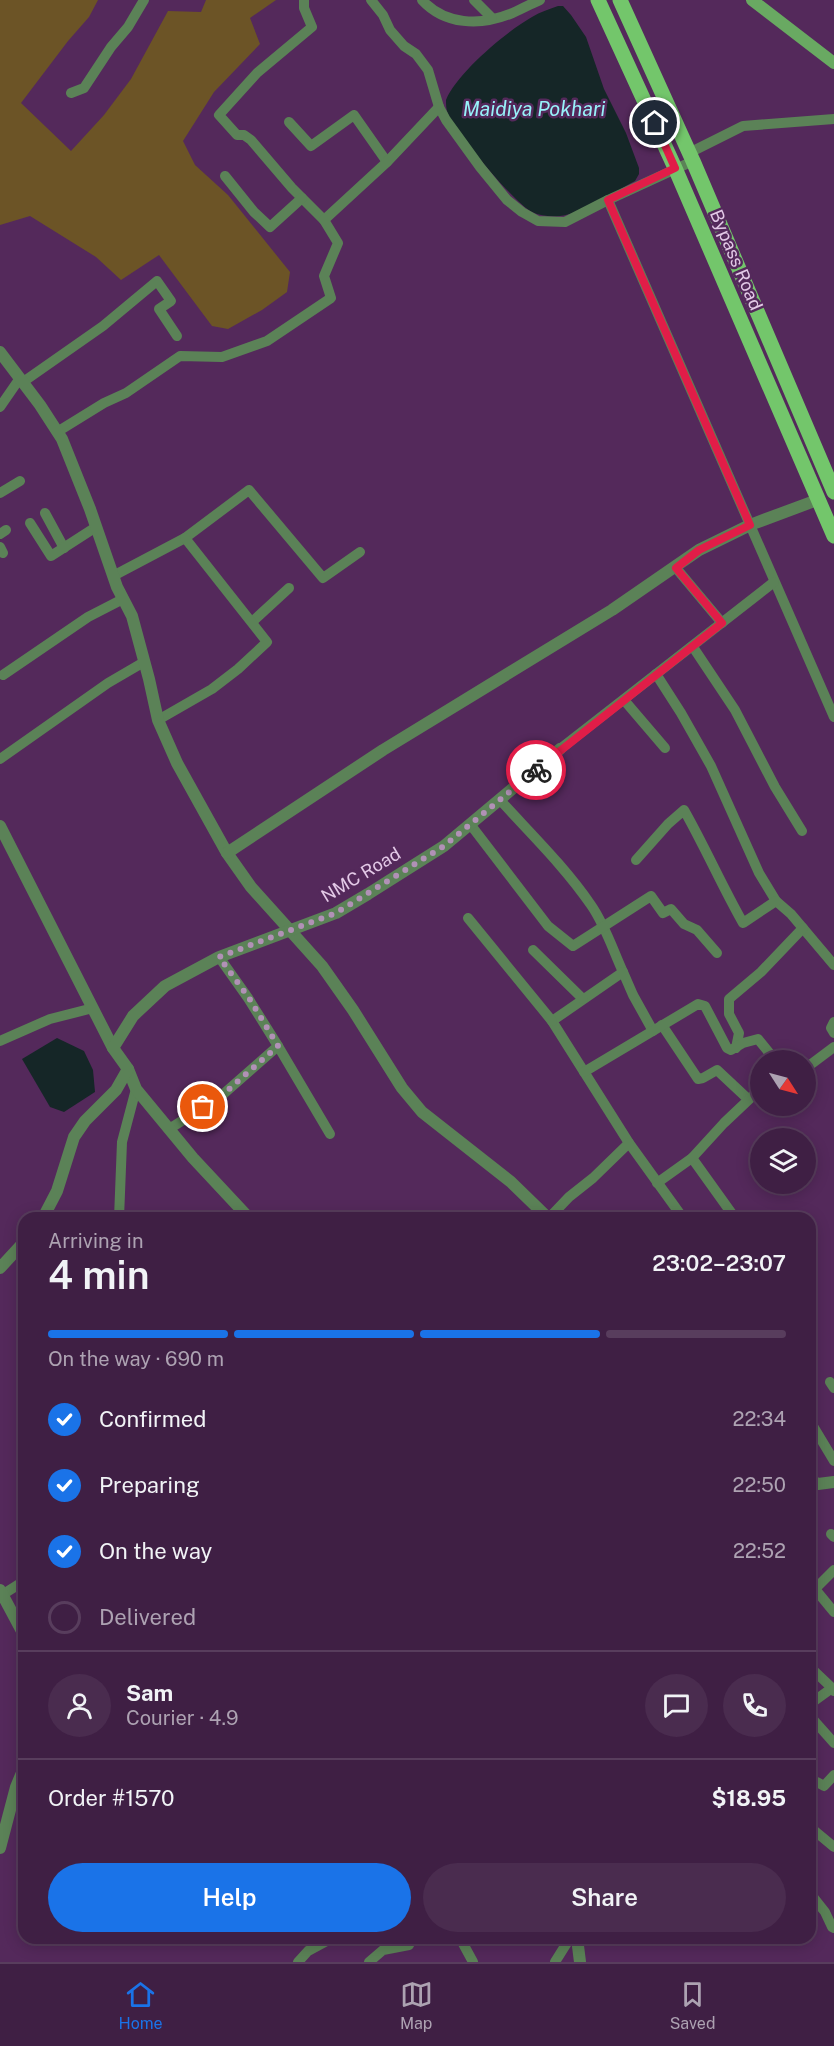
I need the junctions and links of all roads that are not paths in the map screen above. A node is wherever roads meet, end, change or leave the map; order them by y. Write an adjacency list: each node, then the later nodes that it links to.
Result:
1 (144, 0): 13 (street)
2 (304, 0): 21 (street)
3 (371, 0): 14 (street)
4 (422, 0): 11 (street)
5 (474, 0): 11 (street)
6 (540, 0): 10 (street)
7 (598, 0): 19 (main road, Bypass Road)
8 (620, 0): 17 (main road, Bypass Road)
9 (752, 0): 12 (main road)
10 (528, 2): 11 (street)
11 (492, 18)
12 (834, 63)
13 (71, 93)
14 (439, 107): 18 (street); 22 (street)
15 (834, 119): 17 (street)
16 (289, 122): 18 (street)
17 (691, 157): 19 (street); 30 (main road, Bypass Road)
18 (387, 162): 23 (street)
19 (675, 168): 22 (street); 32 (main road, Bypass Road)
20 (225, 176): 21 (street)
21 (302, 198): 23 (street)
22 (608, 200): 35 (street)
23 (324, 220): 28 (street)
24 (177, 336): 26 (street)
25 (1, 356): 26 (street)
26 (22, 380): 27 (street); 28 (street)
27 (0, 407)
28 (57, 432): 36 (street)
29 (20, 481): 31 (street)
30 (834, 492): 32 (main road)
31 (0, 493)
32 (817, 500): 35 (street); 37 (main road, Bypass Road)
33 (45, 513): 39 (street)
34 (30, 523): 39 (street)
35 (750, 525): 41 (street); 43 (street)
36 (96, 528): 39 (street); 42 (street)
37 (834, 536)
38 (185, 538): 40 (street); 42 (street); 46 (street)
39 (64, 548)
40 (360, 552)
41 (676, 568): 47 (street); 62 (street)
42 (113, 576): 45 (street)
43 (774, 582): 47 (street, NMC Road); 53 (street)
44 (289, 588): 46 (street)
45 (123, 599): 49 (street); 51 (street)
46 (252, 622): 54 (street)
47 (722, 623): 48 (street, NMC Road)
48 (693, 646): 50 (street, NMC Road); 61 (street)
49 (144, 662): 54 (street); 57 (street)
50 (656, 674): 52 (street, NMC Road); 64 (street)
51 (3, 675)
52 (624, 700): 55 (street); 56 (street, NMC Road)
53 (834, 717)
54 (158, 720): 62 (street)
55 (665, 748)
56 (560, 749): 58 (street, NMC Road)
57 (0, 759)
58 (500, 800): 59 (street, NMC Road); 66 (street)
59 (470, 824): 66 (street); 68 (street, NMC Road)
60 (0, 826): 75 (street)
61 (802, 831)
62 (227, 853): 68 (street)
63 (636, 860): 64 (street)
64 (776, 901): 67 (street)
65 (468, 918): 76 (street)
66 (603, 926): 70 (street); 73 (street)
67 (803, 928): 72 (street); 84 (street)
68 (289, 930): 71 (street, NMC Road); 99 (street)
69 (533, 950): 74 (street)
70 (717, 953)
71 (219, 957): 81 (street); 83 (street, NMC Road)
72 (834, 966)
73 (623, 972): 74 (street); 78 (street)
74 (582, 999): 76 (street)
75 (93, 1008): 80 (street); 83 (street)
76 (552, 1022): 88 (street)
77 (834, 1022): 79 (street)
78 (657, 1028): 84 (street); 88 (street); 90 (street)
79 (834, 1033)
80 (0, 1041)
81 (278, 1046): 91 (street); 92 (street)
82 (834, 1047): 86 (street)
83 (113, 1048): 87 (street)
84 (736, 1048): 85 (street)
85 (767, 1050)
86 (816, 1060)
87 (128, 1069): 89 (street); 96 (street)
88 (584, 1072): 93 (street)
89 (136, 1089): 91 (street); 97 (street)
90 (748, 1099): 94 (street)
91 (169, 1129): 98 (street)
92 (330, 1134)
93 (630, 1143): 95 (street); 100 (street)
94 (692, 1158): 95 (street); 102 (street)
95 (657, 1183): 101 (street)
96 (46, 1212)
97 (119, 1212)
98 (243, 1212)
99 (543, 1212)
100 (555, 1212)
101 (679, 1212)
102 (731, 1212)
103 (18, 1248): 104 (street)
104 (0, 1268)
105 (816, 1431): 106 (street)
106 (834, 1461)
107 (834, 1482): 108 (street)
108 (816, 1483)
109 (834, 1570): 111 (street)
110 (18, 1584): 112 (street)
111 (816, 1588)
112 (1, 1592): 115 (street)
113 (816, 1594): 114 (street)
114 (834, 1612)
115 (18, 1624)
116 (816, 1673): 117 (street)
117 (833, 1689): 118 (street)
118 (816, 1700)
119 (816, 1723): 120 (street)
120 (834, 1743)
121 (834, 1775): 123 (street)
122 (18, 1782): 124 (street)
123 (816, 1783)
124 (3, 1827): 127 (street)
125 (816, 1832): 126 (street)
126 (834, 1847)
127 (0, 1848)
128 (816, 1899): 129 (street)
129 (834, 1928)
130 (321, 1944): 135 (street)
131 (409, 1944): 136 (street)
132 (463, 1944): 137 (street)
133 (566, 1944): 138 (street)
134 (578, 1944): 139 (street)
135 (298, 1962)
136 (369, 1962)
137 (473, 1962)
138 (555, 1962)
139 (580, 1962)

